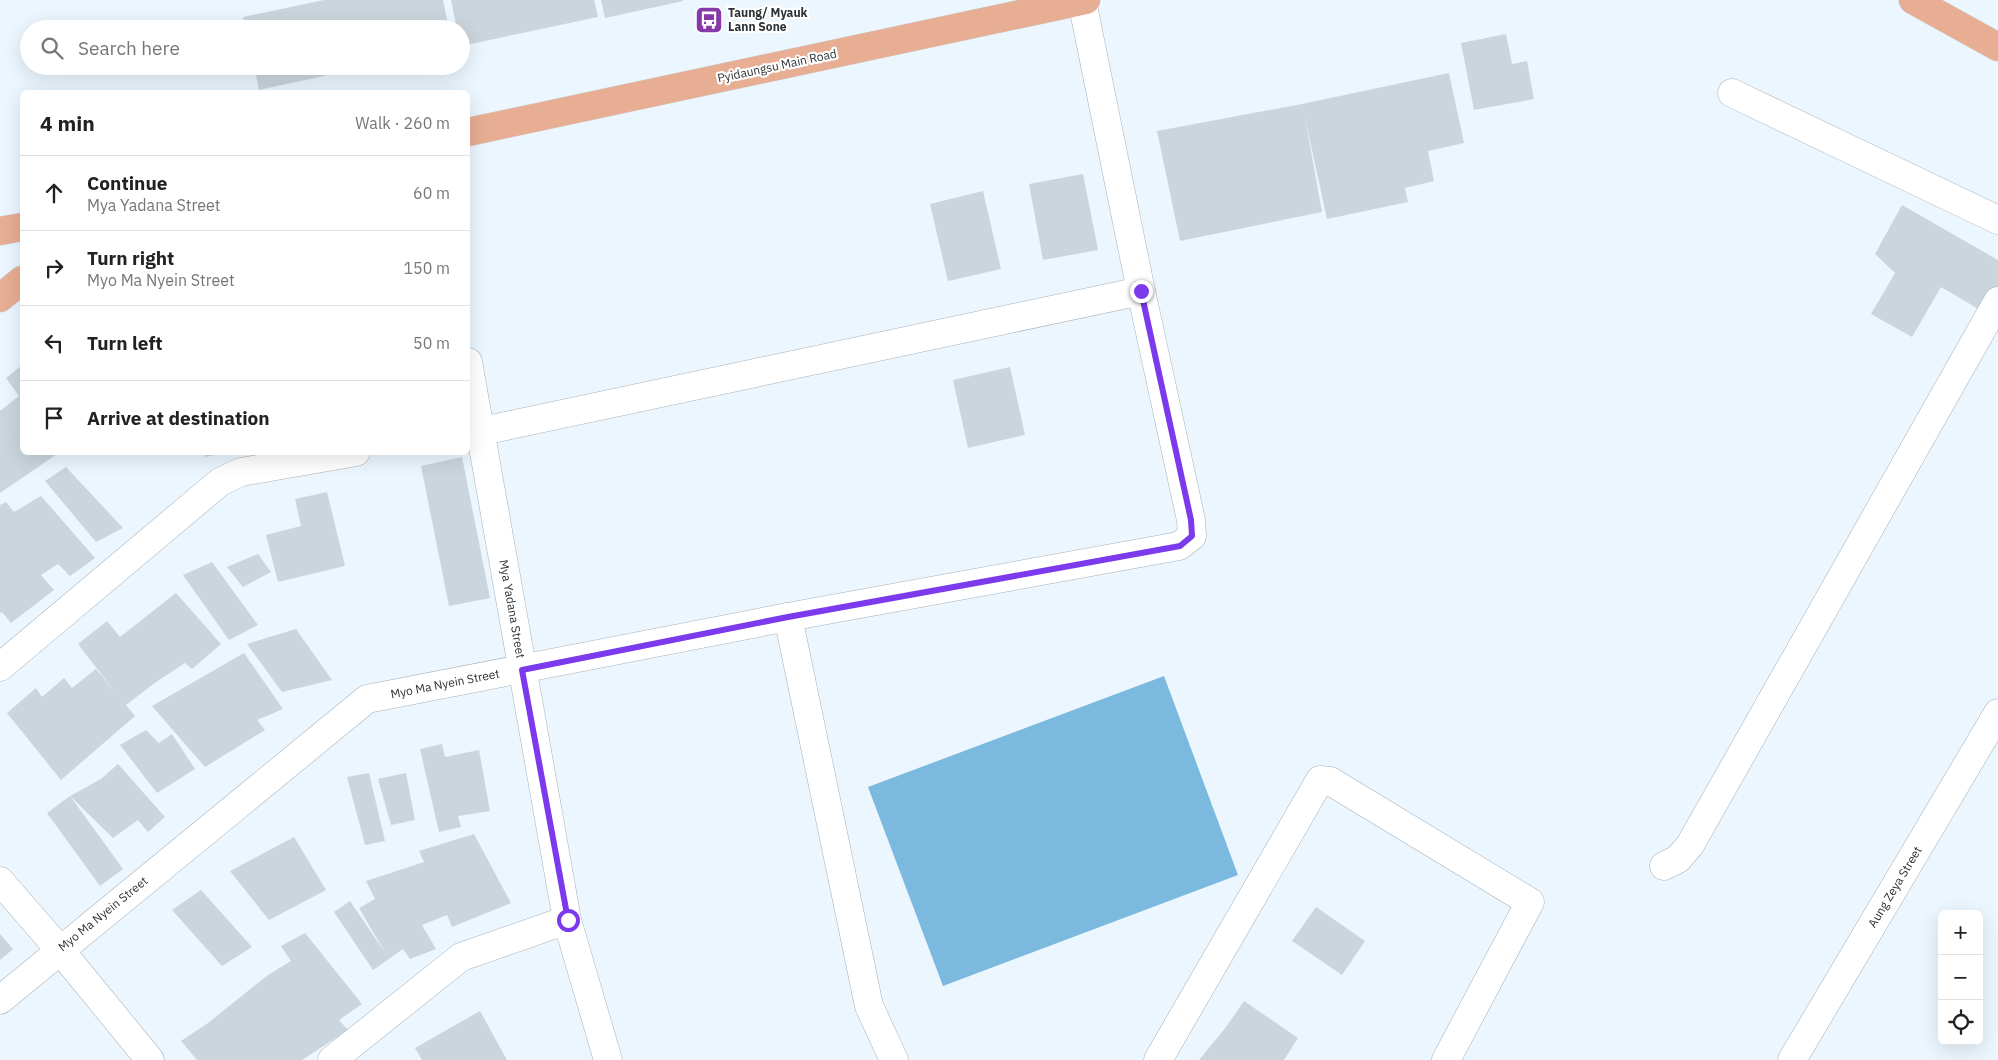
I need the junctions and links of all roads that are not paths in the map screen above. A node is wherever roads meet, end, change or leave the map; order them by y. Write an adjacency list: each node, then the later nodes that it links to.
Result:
1 (1084, 0): 5 (main road, Pyidaungsu Main Road); 10 (street)
2 (1913, 0): 3 (main road)
3 (1998, 47)
4 (1732, 92): 6 (street)
5 (470, 132)
6 (1998, 220)
7 (20, 227): 8 (main road)
8 (0, 231)
9 (20, 282): 11 (main road)
10 (1141, 291): 14 (street); 16 (street, Myo Ma Nyein Street)
11 (0, 298)
12 (1998, 301): 20 (street)
13 (470, 386): 14 (street, Mya Yadana Street)
14 (474, 433): 18 (street, Mya Yadana Street)
15 (339, 455): 17 (street)
16 (788, 617): 18 (street, Myo Ma Nyein Street); 28 (street)
17 (0, 667)
18 (522, 670): 22 (street, Mya Yadana Street); 23 (street, Myo Ma Nyein Street)
19 (1998, 713): 31 (street, Aung Zeya Street)
20 (1664, 866)
21 (0, 881): 23 (street)
22 (568, 920): 26 (street); 27 (street, Mya Yadana Street)
23 (60, 950): 24 (street, Myo Ma Nyein Street); 25 (street)
24 (0, 1000)
25 (150, 1060)
26 (332, 1060)
27 (608, 1060)
28 (894, 1060)
29 (1158, 1060): 30 (street)
30 (1446, 1060)
31 (1792, 1060)

